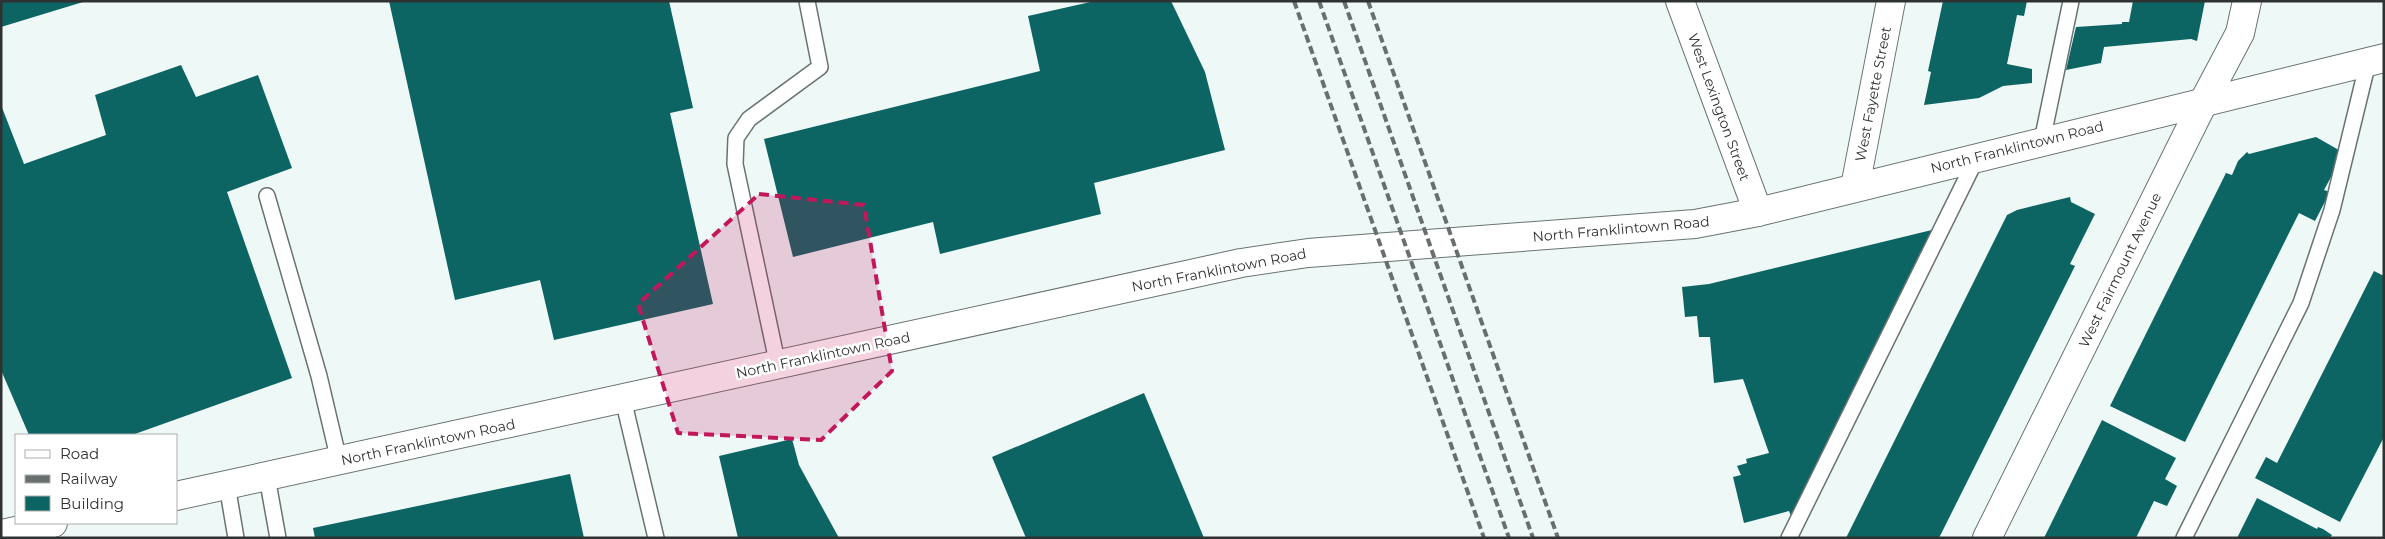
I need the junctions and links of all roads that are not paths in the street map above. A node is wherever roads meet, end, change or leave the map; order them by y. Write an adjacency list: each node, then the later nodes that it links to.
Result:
1 (807, 1): 13 (lane)
2 (1680, 1): 12 (street, West Lexington Street)
3 (1891, 1): 10 (street, West Fayette Street)
4 (2070, 1): 8 (lane)
5 (2247, 1): 7 (street, West Fairmount Avenue)
6 (2376, 60): 7 (street, North Franklintown Road); 26 (lane)
7 (2204, 101): 8 (street, North Franklintown Road); 25 (street, West Fairmount Avenue)
8 (2042, 141): 9 (street, North Franklintown Road)
9 (1977, 157): 10 (street, North Franklintown Road); 24 (lane)
10 (1855, 187): 12 (street, North Franklintown Road)
11 (267, 196): 15 (lane)
12 (1758, 212): 13 (street, North Franklintown Road)
13 (778, 366): 14 (street, North Franklintown Road)
14 (623, 399): 15 (street, North Franklintown Road); 23 (lane)
15 (339, 461): 16 (street, North Franklintown Road)
16 (266, 477): 17 (street, North Franklintown Road); 22 (lane)
17 (228, 485): 18 (street, North Franklintown Road); 21 (lane)
18 (178, 496)
19 (48, 524): 20 (street)
20 (1, 534)
21 (236, 538)
22 (278, 538)
23 (656, 538)
24 (1789, 538)
25 (1987, 538)
26 (2184, 538)

